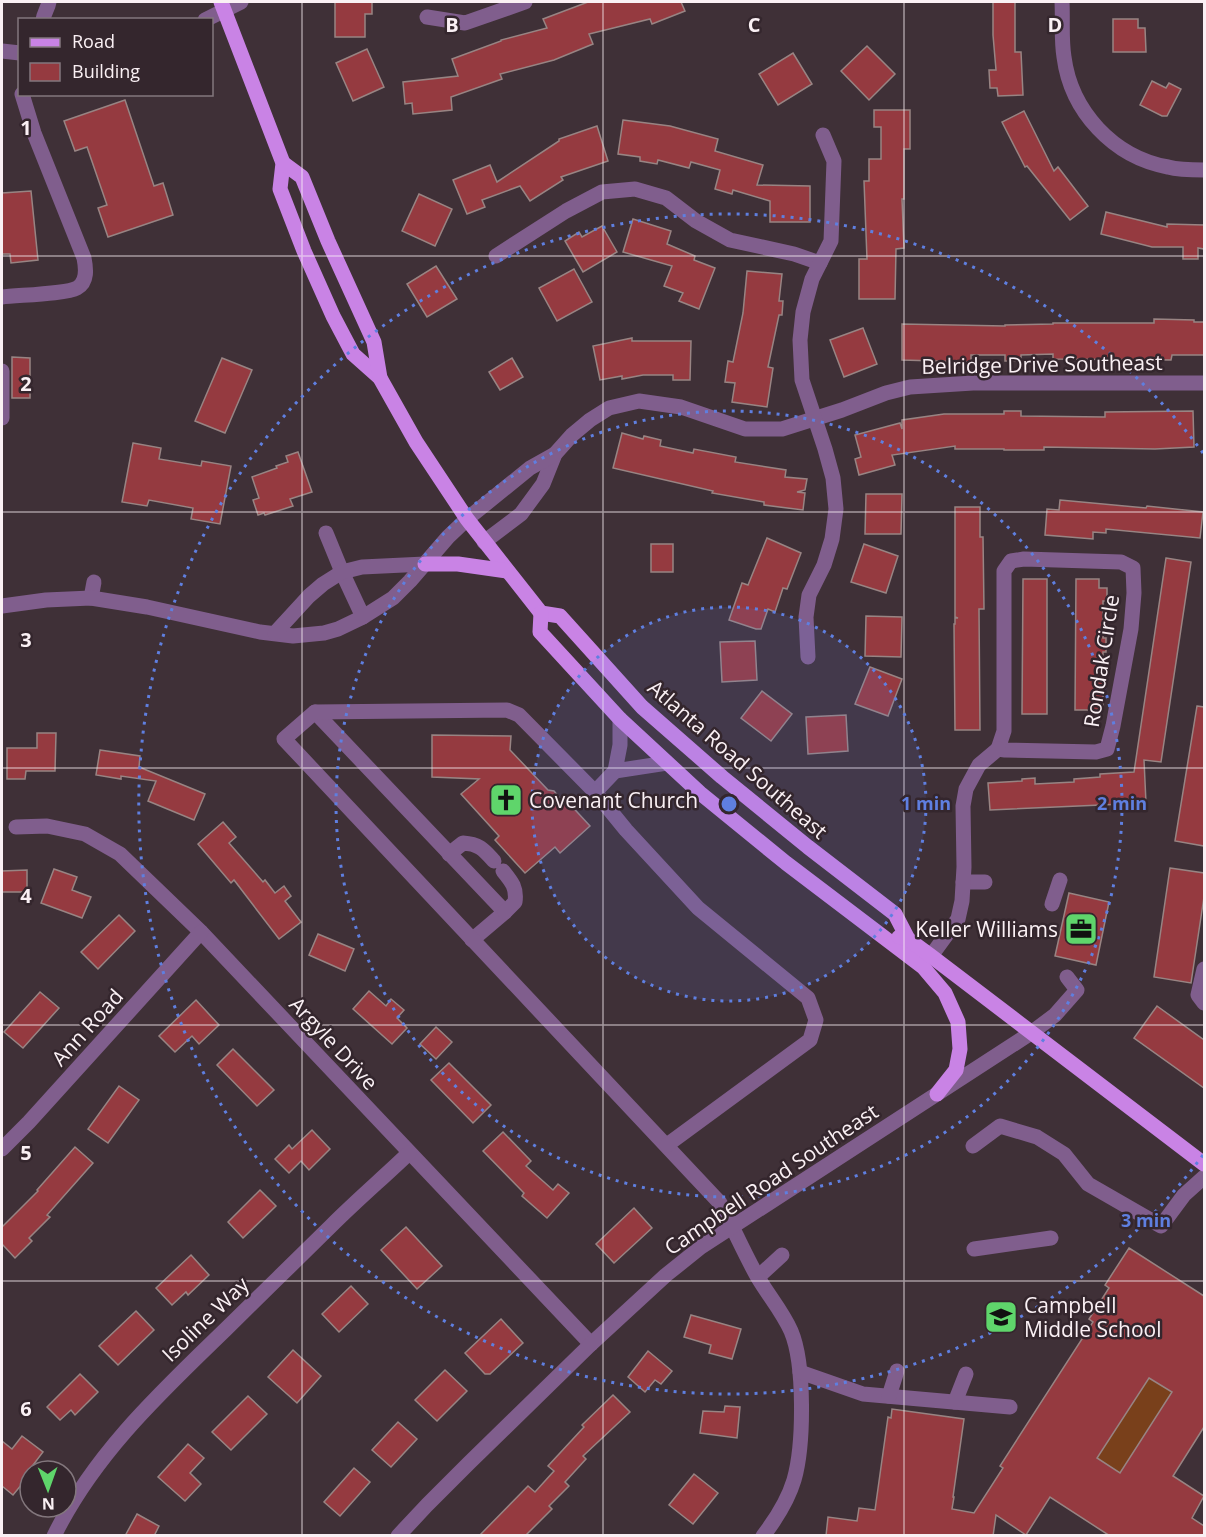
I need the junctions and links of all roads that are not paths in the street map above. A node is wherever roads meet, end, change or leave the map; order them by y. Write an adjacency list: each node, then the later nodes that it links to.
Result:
1 (241, 2): 4 (street)
2 (525, 2): 5 (street)
3 (1062, 2): 12 (street)
4 (222, 6): 6 (street); 11 (main road, Atlanta Road Southeast)
5 (427, 17)
6 (207, 18)
7 (2, 51): 8 (street)
8 (18, 52)
9 (27, 98): 15 (street)
10 (823, 135): 14 (street)
11 (283, 163): 17 (main road, Atlanta Road Southeast); 17 (main road, Atlanta Road Southeast)
12 (1204, 170)
13 (496, 256): 14 (street)
14 (820, 263): 20 (street)
15 (2, 297)
16 (2, 371): 19 (street)
17 (380, 378): 22 (main road, Atlanta Road Southeast)
18 (1204, 383): 20 (street, Belridge Drive Southeast)
19 (2, 418)
20 (814, 419): 21 (street, Belridge Drive Southeast); 34 (street)
21 (555, 454): 22 (street, Belridge Drive Southeast); 24 (street, Belridge Drive Southeast)
22 (467, 519): 24 (main road, Atlanta Road Southeast); 25 (street, Belridge Drive Southeast)
23 (326, 533): 27 (street)
24 (484, 542): 26 (main road, Atlanta Road Southeast)
25 (425, 564): 26 (main road); 27 (street); 32 (street, Belridge Drive Southeast)
26 (507, 571): 31 (main road, Atlanta Road Southeast)
27 (342, 572): 32 (street); 33 (street)
28 (94, 582): 29 (street)
29 (91, 598): 30 (street, Belridge Drive Southeast); 33 (street, Belridge Drive Southeast)
30 (2, 606)
31 (540, 613): 36 (main road, Atlanta Road Southeast); 50 (main road, Atlanta Road Southeast)
32 (363, 617): 33 (street, Belridge Drive Southeast)
33 (275, 633)
34 (808, 657)
35 (315, 712): 40 (street); 42 (street); 51 (street)
36 (620, 719): 38 (main road, Atlanta Road Southeast); 39 (street)
37 (998, 748): 37 (street, Rondak Circle); 44 (street)
38 (667, 763): 39 (street); 49 (main road, Atlanta Road Southeast)
39 (615, 771): 40 (street)
40 (595, 792): 58 (street)
41 (16, 827): 48 (street, Argyle Drive)
42 (449, 854): 47 (street); 47 (street)
43 (1060, 880): 46 (street)
44 (963, 882): 45 (street); 52 (street)
45 (985, 882)
46 (1052, 904)
47 (505, 912): 51 (street)
48 (201, 932): 60 (street, Ann Road); 61 (street, Argyle Drive)
49 (876, 932): 50 (main road, Atlanta Road Southeast); 57 (main road)
50 (908, 939): 52 (main road, Atlanta Road Southeast)
51 (472, 940): 58 (street)
52 (931, 956): 56 (main road, Atlanta Road Southeast)
53 (1204, 969): 55 (street)
54 (1067, 977): 56 (street, Campbell Road Southeast)
55 (1204, 1003)
56 (1031, 1033): 57 (street, Campbell Road Southeast); 62 (main road, Atlanta Road Southeast)
57 (937, 1094): 64 (street, Campbell Road Southeast)
58 (667, 1145): 64 (street)
59 (973, 1146): 63 (street)
60 (2, 1149)
61 (409, 1154): 69 (street, Argyle Drive); 76 (street, Isoline Way)
62 (1204, 1164)
63 (1204, 1177)
64 (732, 1226): 68 (street); 69 (street, Campbell Road Southeast)
65 (1051, 1239): 66 (street)
66 (974, 1249)
67 (782, 1255): 68 (street)
68 (758, 1277): 70 (street)
69 (591, 1344): 77 (street, Campbell Road Southeast)
70 (800, 1371): 73 (street); 78 (street)
71 (897, 1371): 73 (street)
72 (966, 1374): 74 (street)
73 (889, 1396): 74 (street)
74 (955, 1402): 75 (street)
75 (1010, 1407)
76 (54, 1536)
77 (398, 1536)
78 (763, 1536)

